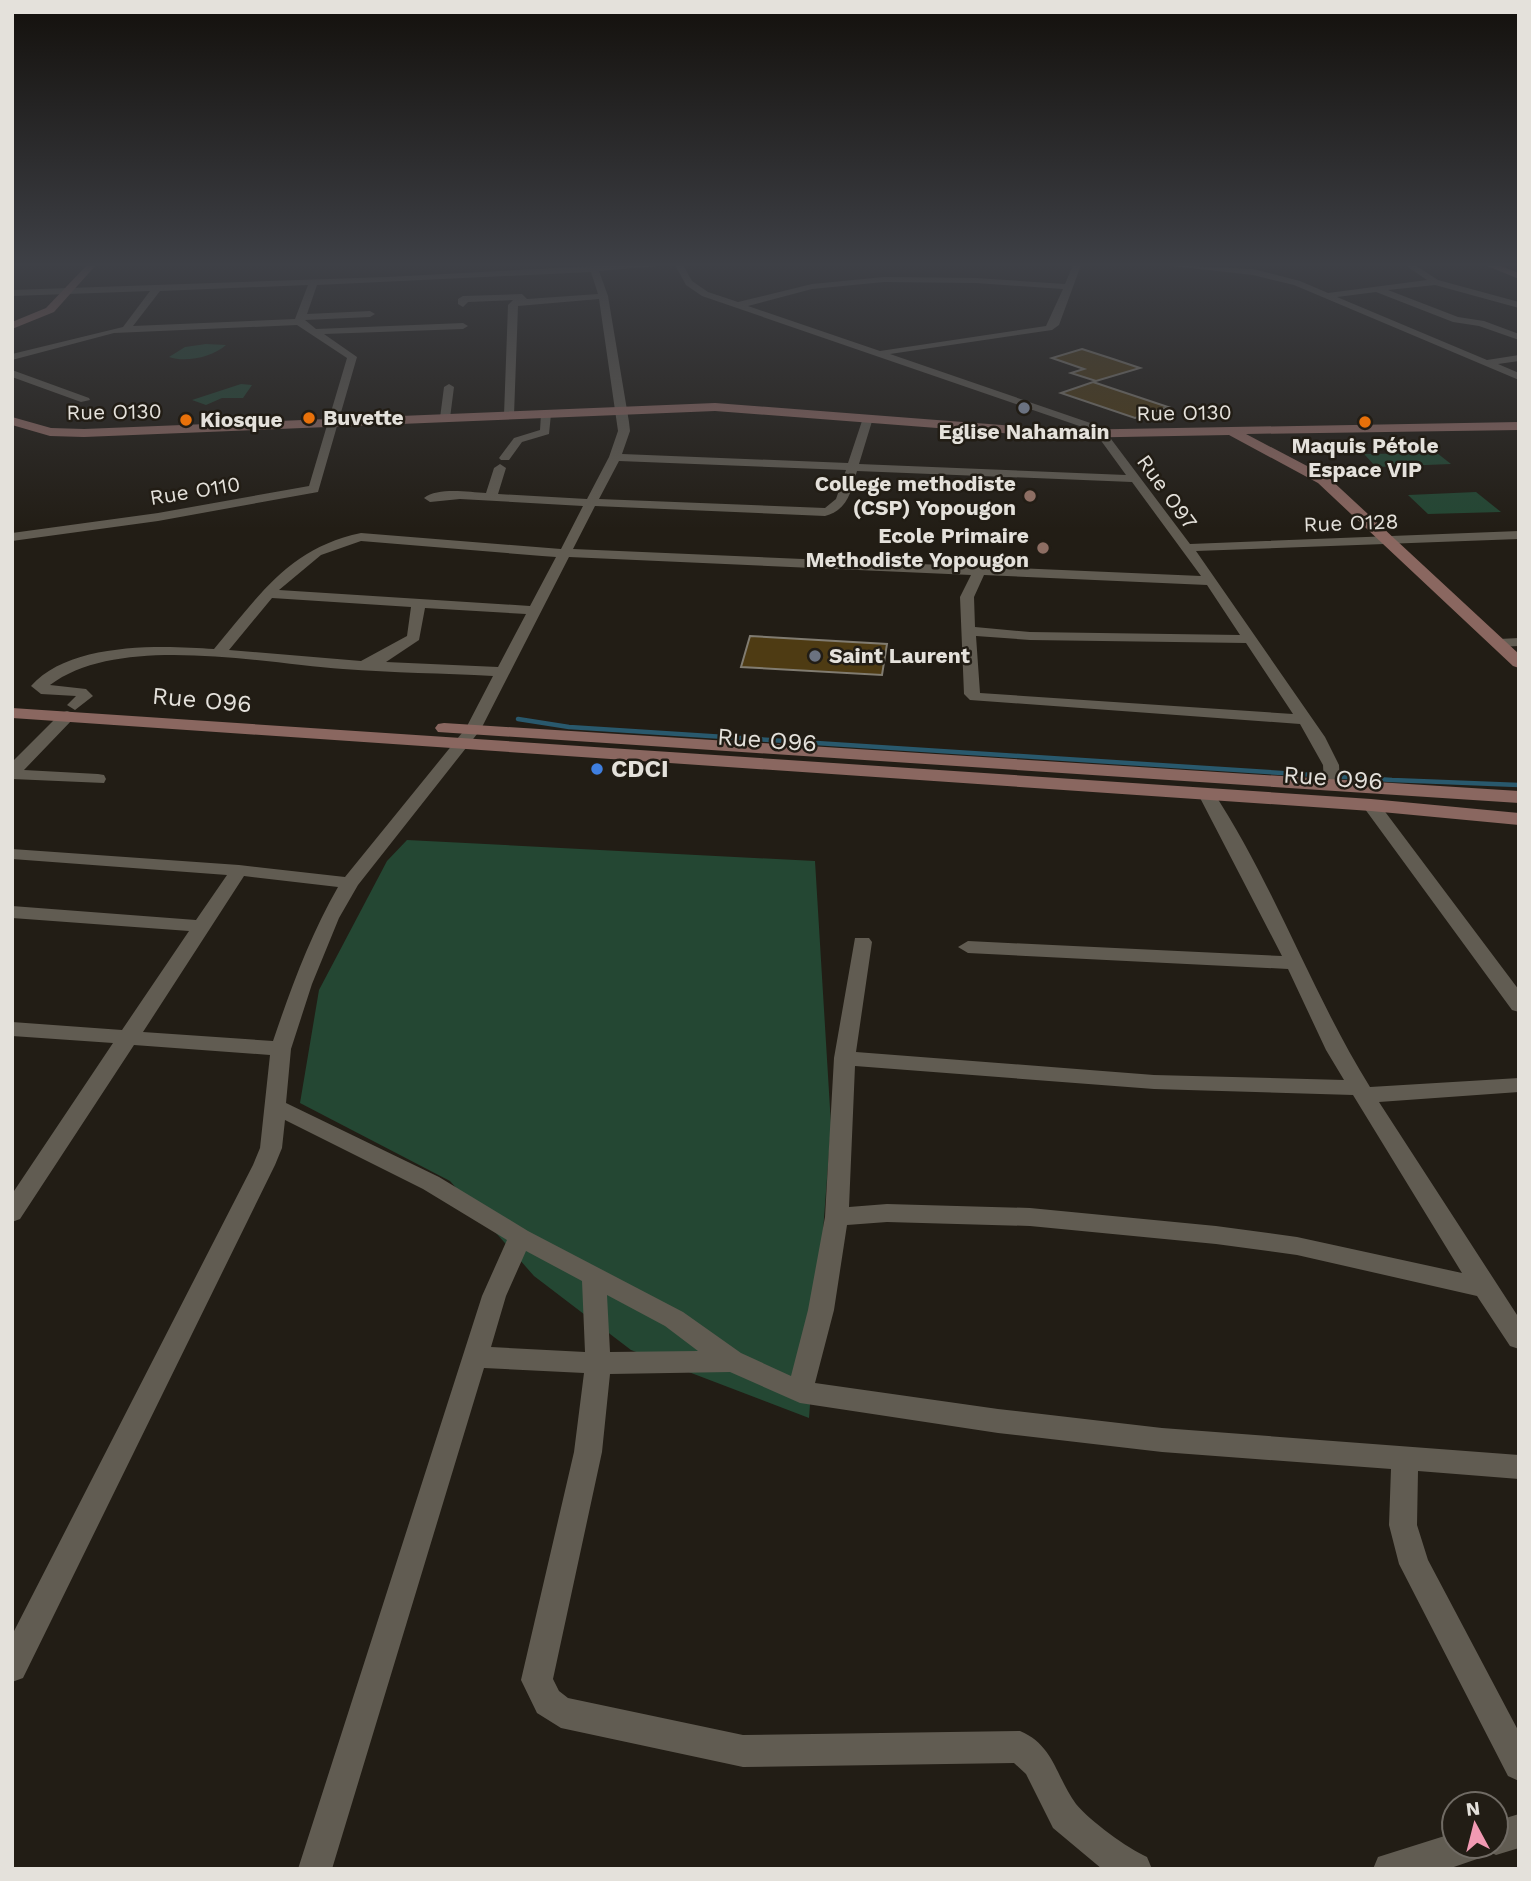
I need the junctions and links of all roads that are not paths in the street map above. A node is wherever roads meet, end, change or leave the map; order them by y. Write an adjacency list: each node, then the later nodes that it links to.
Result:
1 (29, 353): 7 (street)
2 (356, 353): 20 (street)
3 (511, 353): 16 (street)
4 (612, 353): 14 (street)
5 (882, 353): 23 (street, Rue O97)
6 (1461, 353): 9 (street)
7 (12, 357)
8 (1519, 358): 9 (street)
9 (1485, 363): 11 (street)
10 (12, 373): 13 (street)
11 (1519, 377)
12 (449, 387): 17 (street)
13 (85, 400)
14 (622, 411): 15 (main road, Rue O130); 18 (main road, Rue O130); 24 (street)
15 (546, 414): 16 (main road, Rue O130); 27 (street)
16 (509, 415): 17 (main road, Rue O130)
17 (445, 418): 20 (main road, Rue O130)
18 (867, 418): 23 (main road, Rue O130); 25 (street)
19 (12, 421): 20 (main road, Rue O130)
20 (333, 423): 31 (street, Rue O110)
21 (1519, 426): 22 (main road, Rue O130)
22 (1232, 432): 23 (main road, Rue O130); 32 (main road)
23 (1101, 434): 26 (street, Rue O97)
24 (615, 457): 25 (street); 29 (street)
25 (854, 467): 26 (street); 29 (street)
26 (1134, 479): 33 (street, Rue O97)
27 (491, 496): 28 (street); 29 (street)
28 (430, 498)
29 (593, 503): 34 (street)
30 (1519, 535): 32 (street, Rue O128)
31 (12, 537)
32 (1387, 541): 33 (street, Rue O128); 43 (main road)
33 (1184, 548): 36 (street, Rue O97)
34 (566, 551): 35 (street); 37 (street); 39 (street)
35 (979, 571): 36 (street); 40 (street)
36 (1211, 581): 41 (street, Rue O97)
37 (271, 594): 38 (street); 44 (street)
38 (419, 603): 39 (street); 46 (street)
39 (534, 610): 47 (street)
40 (970, 631): 41 (street); 51 (street)
41 (1250, 639): 51 (street, Rue O97)
42 (1519, 642): 43 (street)
43 (1499, 643): 45 (main road)
44 (218, 655): 46 (street); 49 (street)
45 (1519, 663)
46 (362, 665): 47 (street)
47 (502, 672): 52 (street)
48 (12, 701): 49 (main road, Rue O96)
49 (71, 710): 50 (main road, Rue O96); 52 (main road, Rue O96); 53 (street)
50 (12, 713)
51 (1303, 719): 55 (street, Rue O97)
52 (468, 736): 55 (main road, Rue O96); 56 (main road, Rue O96); 62 (street)
53 (12, 773): 54 (street)
54 (98, 779)
55 (1332, 784): 57 (main road, Rue O96)
56 (1206, 794): 58 (main road, Rue O96); 67 (street)
57 (1519, 797)
58 (1371, 805): 59 (main road, Rue O96); 68 (street)
59 (1519, 819)
60 (12, 855): 61 (street)
61 (239, 870): 62 (street); 64 (street)
62 (350, 883): 72 (street)
63 (12, 912): 64 (street)
64 (201, 926): 71 (street)
65 (862, 942): 73 (street)
66 (968, 947): 67 (street)
67 (1294, 963): 75 (street)
68 (1513, 987): 69 (street)
69 (1519, 1005)
70 (12, 1029): 71 (street)
71 (130, 1037): 72 (street); 77 (street)
72 (281, 1049): 76 (street)
73 (845, 1058): 75 (street); 78 (street)
74 (1519, 1085): 75 (street)
75 (1361, 1092): 81 (street)
76 (276, 1107): 79 (street); 89 (street)
77 (12, 1213)
78 (837, 1217): 81 (street); 86 (street)
79 (520, 1237): 80 (street); 83 (street)
80 (594, 1276): 84 (street); 85 (street)
81 (1487, 1288): 82 (street)
82 (1519, 1339)
83 (475, 1357): 85 (street); 92 (street)
84 (732, 1361): 85 (street); 86 (street)
85 (598, 1363): 93 (street)
86 (800, 1392): 87 (street)
87 (1405, 1458): 88 (street); 90 (street)
88 (1519, 1467)
89 (12, 1667)
90 (1519, 1765)
91 (1440, 1854): 94 (street)
92 (315, 1869)
93 (1135, 1869)
94 (1390, 1869)

